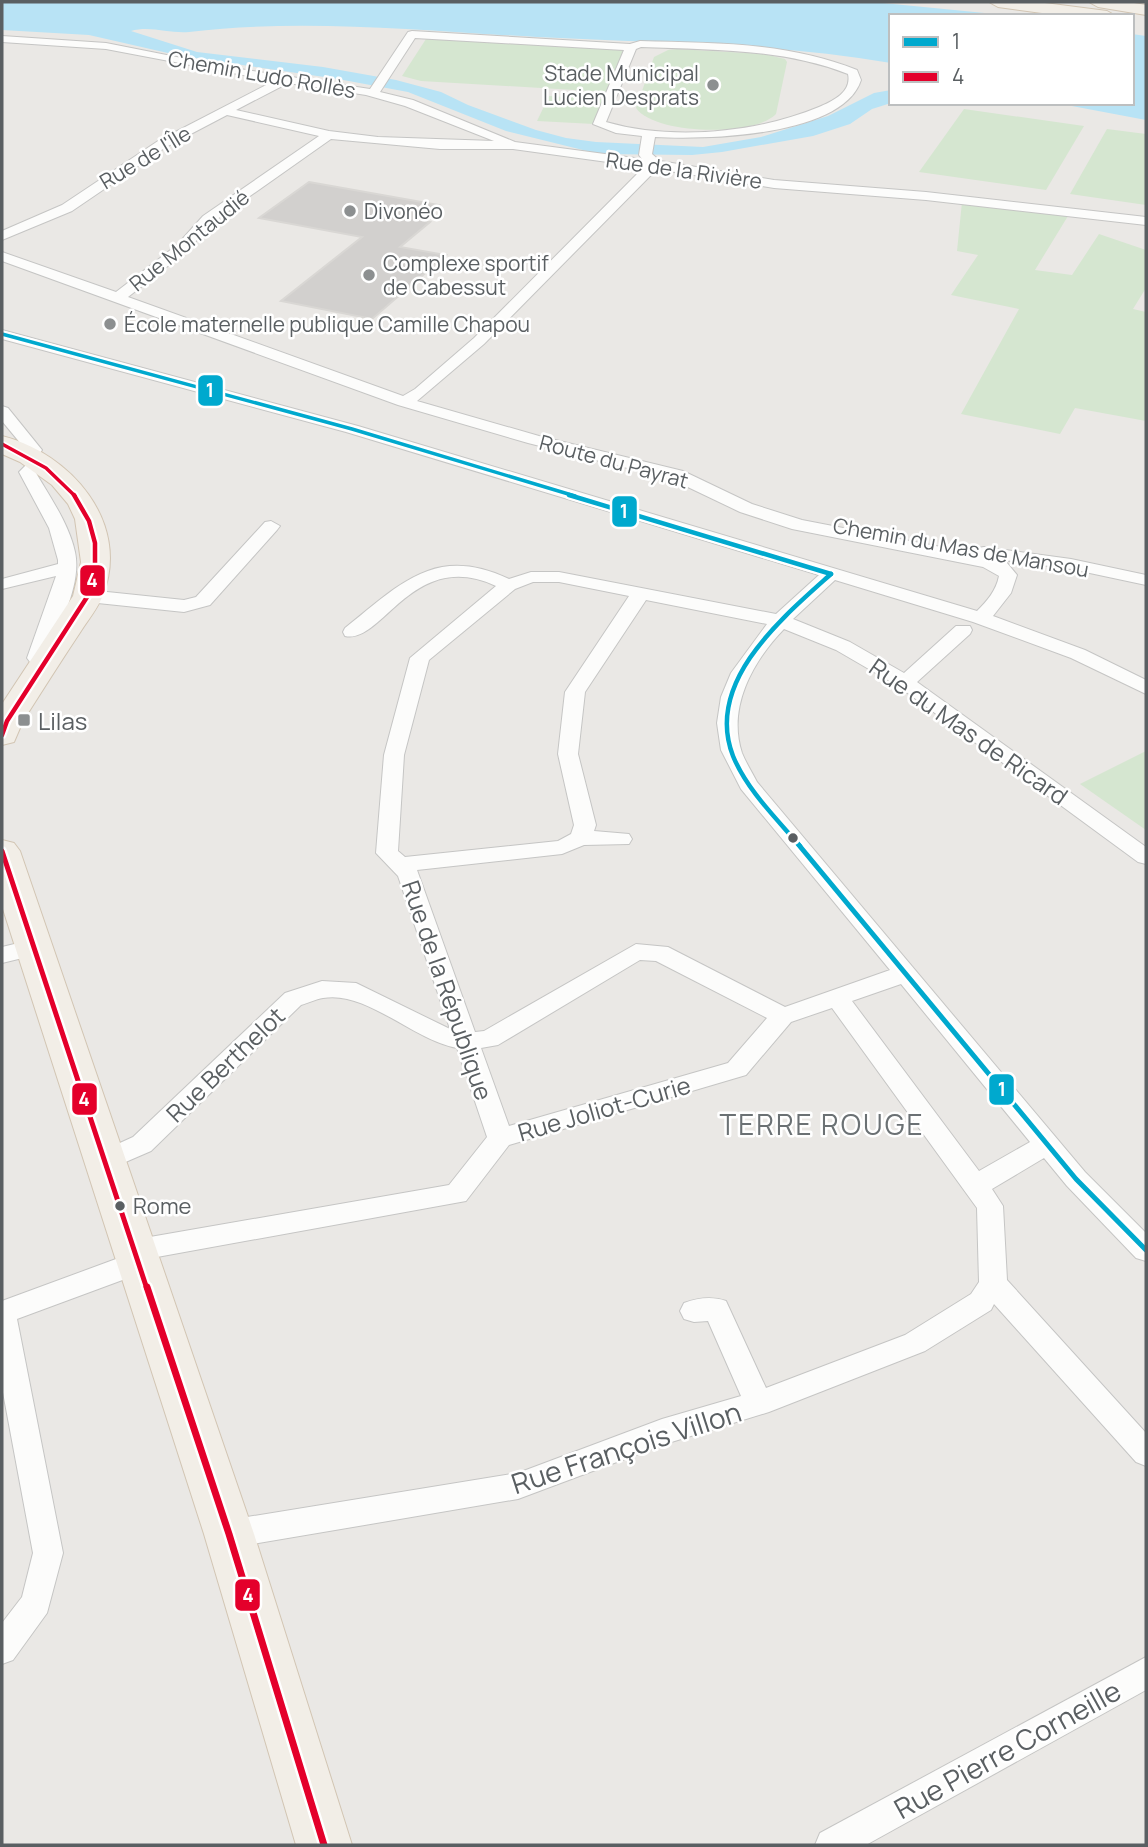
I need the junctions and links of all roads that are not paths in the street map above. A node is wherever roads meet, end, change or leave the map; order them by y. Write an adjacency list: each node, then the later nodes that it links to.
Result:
1 (998, 2): 4 (main road)
2 (1098, 2): 3 (main road)
3 (1146, 10)
4 (1091, 14)
5 (2, 40): 7 (street, Chemin Ludo Rollès)
6 (631, 47): 8 (street); 12 (street); 12 (street)
7 (289, 78): 8 (street, Chemin Ludo Rollès); 9 (street, Rue de l'Île)
8 (375, 91): 11 (street, Chemin Ludo Rollès)
9 (224, 111): 10 (street, Rue de la Rivière); 14 (street, Rue de l'Île)
10 (329, 135): 11 (street, Rue de la Rivière); 16 (street, Rue Montaudié)
11 (513, 145): 12 (street, Rue de la Rivière)
12 (649, 148): 13 (street, Rue de la Rivière); 18 (street)
13 (1146, 221)
14 (2, 236)
15 (2, 256): 16 (street, Route du Payrat)
16 (119, 297): 18 (street, Route du Payrat)
17 (2, 334): 25 (street)
18 (404, 402): 22 (street, Route du Payrat)
19 (4, 412): 21 (street)
20 (2, 444): 21 (main road)
21 (35, 459): 24 (street); 30 (main road)
22 (775, 517): 26 (street, Chemin du Mas de Mansou); 31 (street, Route du Payrat)
23 (271, 526): 30 (street)
24 (65, 568): 27 (street); 35 (street)
25 (831, 574): 31 (street); 32 (street)
26 (1146, 580)
27 (2, 584)
28 (509, 585): 29 (street, Rue de la République); 34 (street); 43 (street, Rue de la République)
29 (641, 593): 32 (street, Rue de la République); 39 (street)
30 (88, 596): 35 (main road)
31 (985, 614): 37 (street)
32 (781, 621): 36 (street, Rue du Mas de Ricard); 45 (street)
33 (963, 630): 36 (street)
34 (352, 632)
35 (48, 658): 38 (main road)
36 (905, 682): 42 (street, Rue du Mas de Ricard)
37 (1146, 688)
38 (2, 735)
39 (580, 838): 40 (street); 43 (street)
40 (621, 839)
41 (2, 852): 44 (main road)
42 (1146, 857)
43 (400, 865): 48 (street, Rue de la République)
44 (18, 951): 51 (main road)
45 (907, 973): 46 (street, Rue Joliot-Curie); 50 (street)
46 (837, 997): 47 (street, Rue Joliot-Curie); 52 (street)
47 (783, 1016): 48 (street); 49 (street, Rue Joliot-Curie)
48 (467, 1041): 49 (street, Rue de la République); 51 (street, Rue Berthelot)
49 (499, 1138): 54 (street, Rue Joliot-Curie)
50 (1047, 1144): 52 (street); 53 (street)
51 (107, 1160): 54 (main road)
52 (975, 1186): 55 (street)
53 (1146, 1250)
54 (136, 1259): 57 (street, Rue Joliot-Curie); 60 (main road)
55 (993, 1284): 58 (street, Rue François Villon); 59 (street)
56 (694, 1311): 58 (street)
57 (2, 1313): 61 (street)
58 (759, 1403): 60 (street, Rue François Villon)
59 (1146, 1453)
60 (229, 1534): 63 (main road)
61 (2, 1649)
62 (1146, 1673): 64 (street, Rue Pierre Corneille)
63 (324, 1845)
64 (832, 1845)

